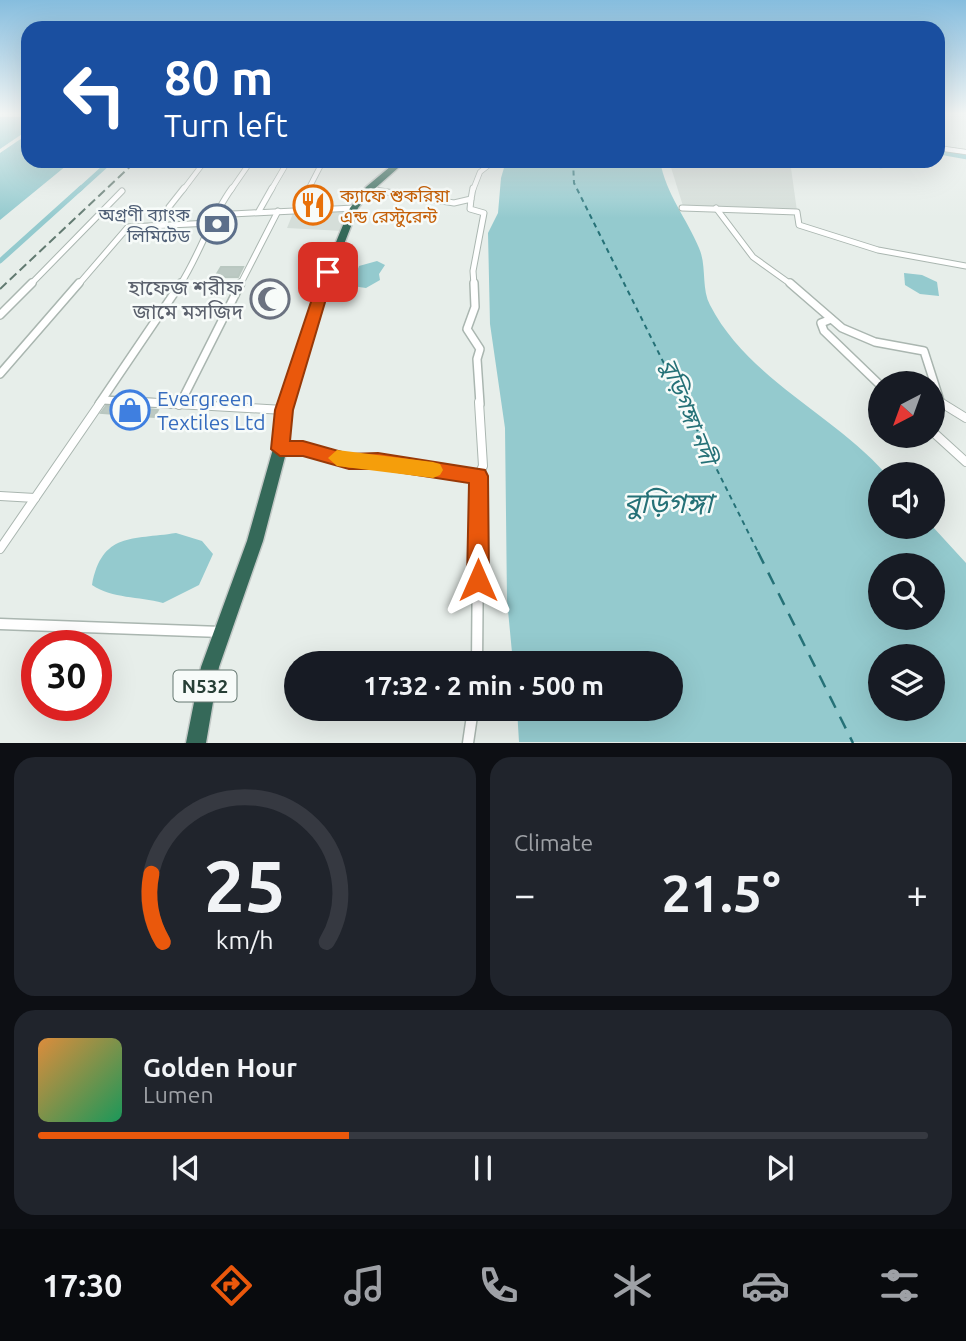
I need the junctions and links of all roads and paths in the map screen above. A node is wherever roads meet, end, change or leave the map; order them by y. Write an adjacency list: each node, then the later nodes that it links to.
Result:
1 (945, 149): 2 (street)
2 (966, 152)
3 (200, 168): 12 (street)
4 (246, 168): 19 (street)
5 (284, 168): 17 (street)
6 (319, 168): 16 (street)
7 (394, 168): 9 (highway, N532)
8 (484, 168): 11 (street)
9 (369, 189): 11 (street); 13 (highway, N532)
10 (122, 191): 21 (street)
11 (471, 199): 32 (street)
12 (169, 207)
13 (354, 208): 16 (street); 27 (highway, N532)
14 (682, 208): 15 (street)
15 (716, 208): 20 (street); 22 (street)
16 (297, 210): 18 (street)
17 (259, 211): 18 (street); 19 (street)
18 (278, 211): 26 (street)
19 (212, 219): 24 (street); 25 (street)
20 (966, 266)
21 (0, 316)
22 (831, 319): 23 (street); 28 (street)
23 (868, 373)
24 (0, 374)
25 (103, 400): 26 (street); 34 (street)
26 (178, 405): 27 (street)
27 (284, 410): 30 (highway, N532)
28 (966, 418)
29 (945, 443): 31 (street)
30 (280, 449): 32 (street); 37 (highway, N532)
31 (966, 462)
32 (478, 476): 38 (street)
33 (0, 496): 34 (street)
34 (34, 498): 35 (street)
35 (0, 549)
36 (0, 624): 37 (street)
37 (222, 632): 40 (highway, N532)
38 (477, 651)
39 (471, 721): 41 (street)
40 (196, 743)
41 (468, 743)

